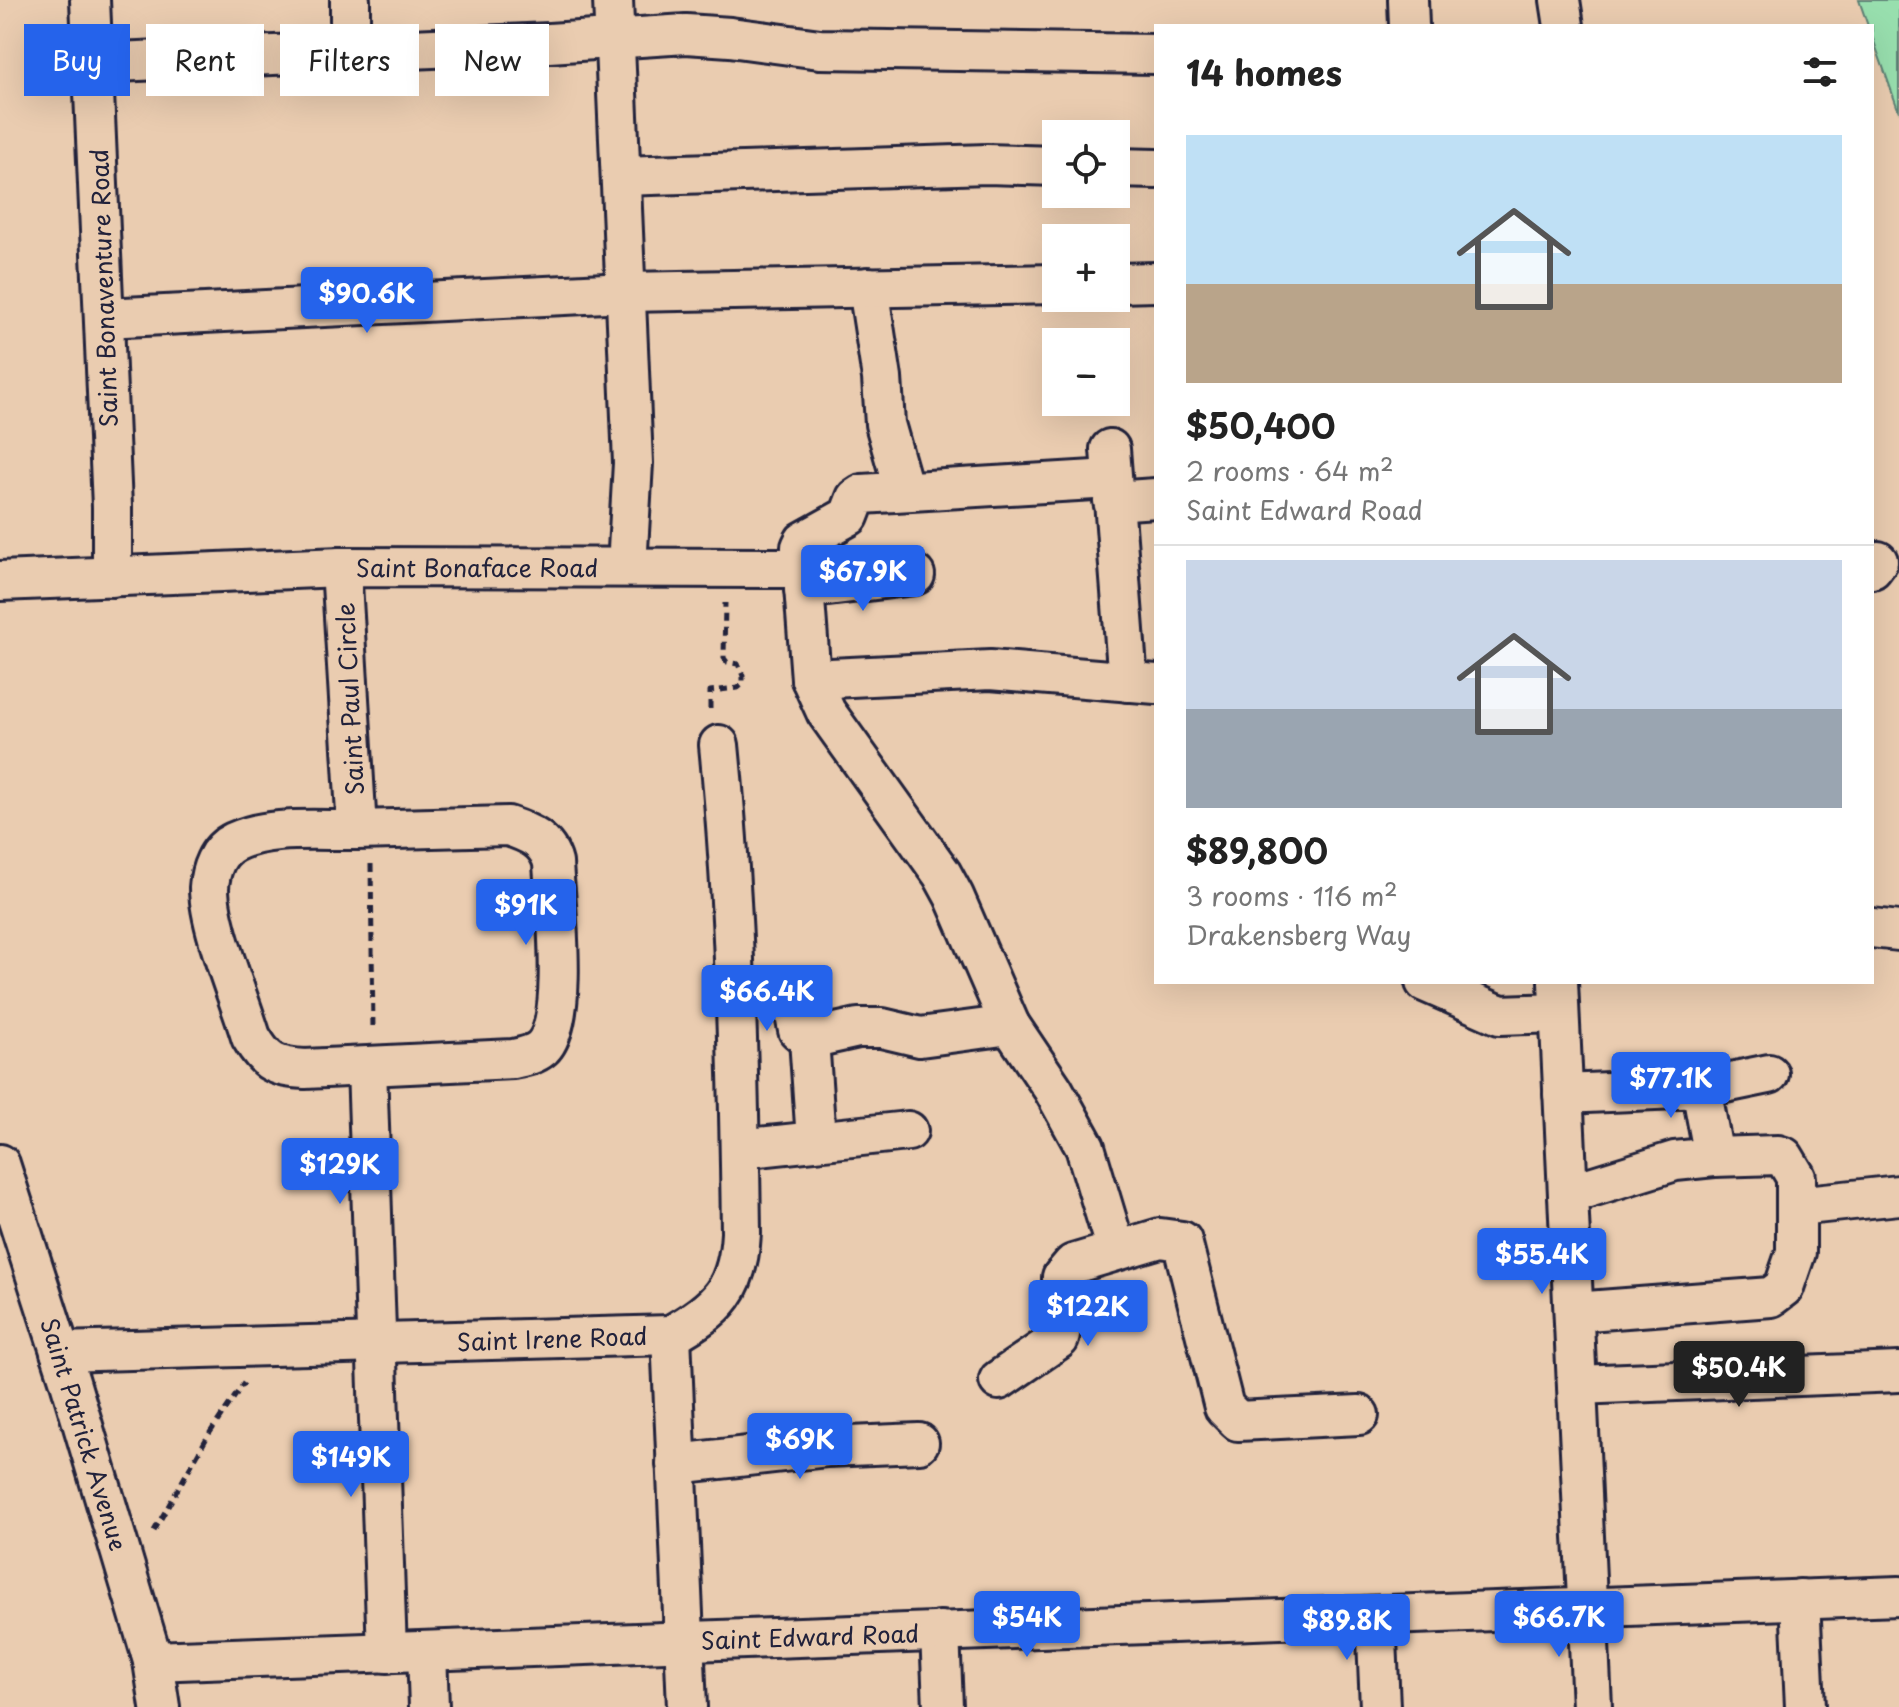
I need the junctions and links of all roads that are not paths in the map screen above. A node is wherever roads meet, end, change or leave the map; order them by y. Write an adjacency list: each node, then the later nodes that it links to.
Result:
1 (90, 0): 7 (street, Saint Bonaventure Road)
2 (350, 0): 8 (street)
3 (613, 0): 11 (street, Saint Bonaface Road)
4 (1408, 0): 5 (street); 9 (street)
5 (1415, 0)
6 (1560, 0): 10 (street)
7 (91, 24)
8 (350, 24)
9 (1409, 24)
10 (1564, 24)
11 (615, 39): 12 (street); 13 (street); 20 (street, Saint Bonaface Road)
12 (419, 49)
13 (1154, 54)
14 (280, 56): 15 (street)
15 (130, 62)
16 (94, 96): 26 (street, Saint Bonaventure Road)
17 (1042, 166): 20 (street)
18 (1130, 168): 19 (street)
19 (1154, 169)
20 (621, 176): 25 (street, Saint Bonaface Road)
21 (1154, 282): 22 (street)
22 (1130, 283)
23 (1042, 284): 24 (street)
24 (868, 287): 25 (street); 28 (street)
25 (626, 292): 26 (street); 31 (street, Saint Bonaface Road)
26 (104, 318): 33 (street, Saint Bonaventure Road)
27 (1111, 476): 28 (street); 29 (street); 37 (street)
28 (904, 491): 34 (street)
29 (1154, 497)
30 (341, 567): 31 (street, Saint Bonaface Road); 33 (street, Saint Bonaface Road); 39 (street, Saint Paul Circle)
31 (627, 567): 34 (street)
32 (915, 575): 34 (street)
33 (112, 577): 35 (street, Saint Bonaface Road)
34 (803, 578): 36 (street)
35 (0, 581)
36 (811, 679): 37 (street); 45 (street)
37 (1142, 683)
38 (719, 745): 43 (street)
39 (357, 830): 47 (street, Saint Paul Circle); 47 (street, Saint Paul Circle)
40 (1874, 928): 41 (street)
41 (1899, 931)
42 (1430, 984): 44 (street)
43 (736, 990): 46 (street); 53 (street)
44 (1558, 998): 50 (street)
45 (1010, 1025): 46 (street); 59 (street)
46 (809, 1039): 52 (street)
47 (367, 1067): 62 (street)
48 (1769, 1074): 49 (street)
49 (1701, 1088): 50 (street); 54 (street)
50 (1563, 1094): 56 (street)
51 (908, 1131): 52 (street)
52 (816, 1140): 53 (street)
53 (740, 1149): 61 (street)
54 (1714, 1157): 56 (street); 58 (street)
55 (0, 1164): 63 (street, Saint Patrick Avenue)
56 (1568, 1194): 60 (street)
57 (1899, 1195): 58 (street)
58 (1797, 1206): 60 (street)
59 (1116, 1250): 65 (street); 67 (street)
60 (1574, 1312): 66 (street)
61 (671, 1335): 62 (street, Saint Irene Road); 69 (street, Saint Irene Road)
62 (376, 1343): 63 (street, Saint Irene Road); 77 (street)
63 (60, 1352): 78 (street, Saint Patrick Avenue)
64 (1899, 1372): 66 (street)
65 (999, 1380)
66 (1577, 1385): 72 (street)
67 (1359, 1415)
68 (919, 1443): 69 (street)
69 (676, 1464): 75 (street, Saint Irene Road)
70 (1899, 1596): 71 (street, Saint Edward Road)
71 (1800, 1599): 72 (street, Saint Edward Road); 85 (street)
72 (1588, 1607): 73 (street, Saint Edward Road); 84 (street)
73 (1376, 1616): 74 (street, Saint Edward Road); 83 (street)
74 (940, 1631): 75 (street, Saint Edward Road); 82 (street)
75 (684, 1641): 76 (street, Saint Edward Road); 81 (street, Saint Irene Road)
76 (427, 1652): 77 (street, Saint Edward Road); 80 (street)
77 (387, 1653): 78 (street, Saint Edward Road)
78 (153, 1661): 79 (street, Saint Patrick Avenue)
79 (160, 1707)
80 (429, 1707)
81 (687, 1707)
82 (943, 1707)
83 (1380, 1707)
84 (1592, 1707)
85 (1805, 1707)

